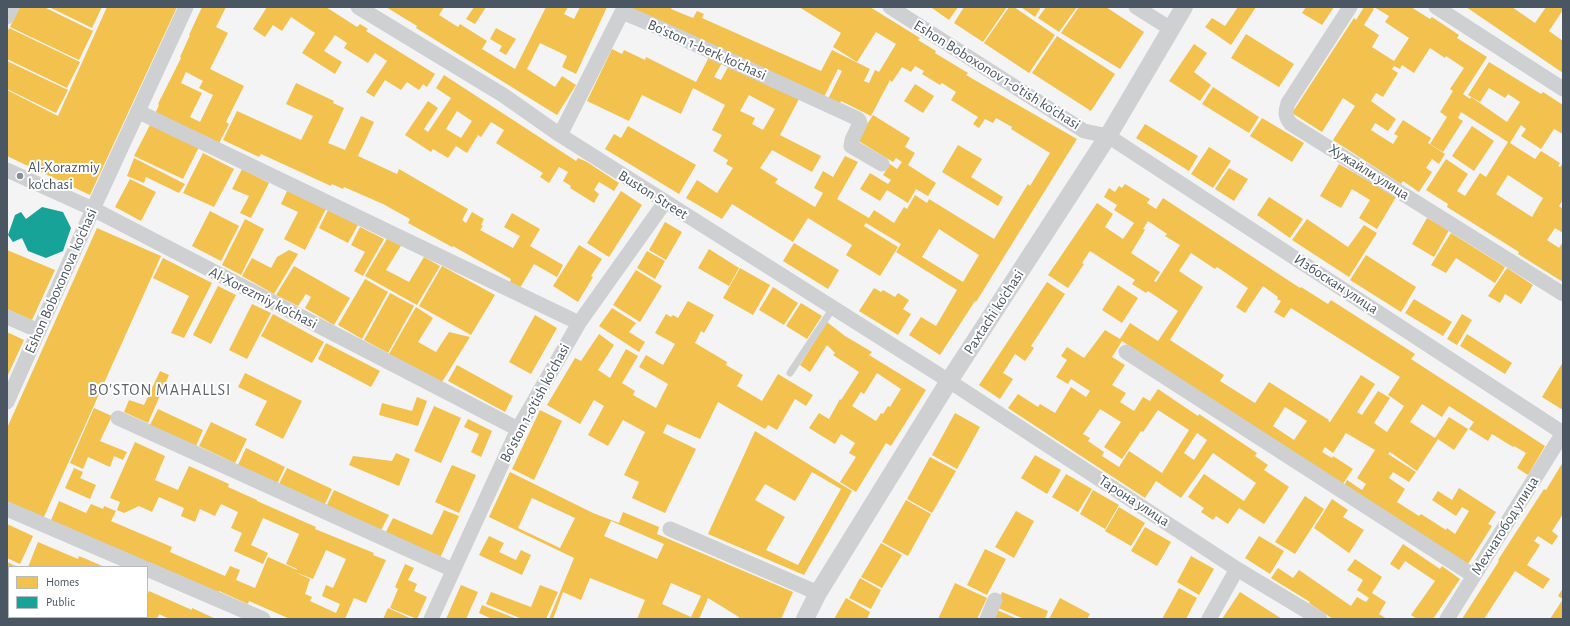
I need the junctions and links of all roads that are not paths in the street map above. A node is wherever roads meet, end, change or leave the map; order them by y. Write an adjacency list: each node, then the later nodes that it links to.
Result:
1 (12, 7): 10 (street)
2 (186, 7): 13 (street, Eshon Boboxonova ko'chasi)
3 (358, 7): 14 (street, Buston Street)
4 (890, 7): 15 (street, Eshon Boboxonov 1-o'tish ko'chasi)
5 (1136, 7): 11 (street)
6 (1184, 7): 11 (street, Paxtachi ko'chasi)
7 (1350, 7): 20 (street, Хужайли улица)
8 (1436, 7): 12 (street)
9 (619, 10): 14 (street, Bo'ston 1-berk ko'chasi); 16 (street, Bo'ston 1-berk ko'chasi)
10 (7, 17)
11 (1171, 29): 15 (street, Paxtachi ko'chasi)
12 (1563, 90)
13 (139, 112): 19 (street, Eshon Boboxonova ko'chasi); 23 (street)
14 (560, 135): 18 (street, Buston Street)
15 (1108, 136): 27 (street, Paxtachi ko'chasi); 31 (street, Избоскан улица)
16 (882, 164)
17 (7, 170): 19 (street, Al-Xorezmiy ko'chasi)
18 (665, 202): 21 (street, Buston Street); 23 (street, Bo'ston 1-o'tish ko'chasi)
19 (93, 209): 24 (street, Eshon Boboxonova ko'chasi); 30 (street, Al-Xorezmiy ko'chasi)
20 (1563, 294)
21 (833, 308): 26 (lane); 27 (street, Buston Street)
22 (7, 317): 24 (street)
23 (579, 323): 30 (street, Bo'ston 1-o'tish ko'chasi)
24 (39, 331): 28 (street, Eshon Boboxonova ko'chasi)
25 (1126, 352): 38 (street)
26 (790, 373)
27 (949, 381): 36 (street, Тарона улица); 39 (street, Paxtachi ko'chasi)
28 (7, 402)
29 (118, 418): 37 (street)
30 (518, 429): 37 (street, Bo'ston 1-o'tish ko'chasi)
31 (1563, 433): 38 (street, Мехнатобод улица)
32 (7, 509): 34 (street)
33 (670, 529): 39 (street)
34 (139, 566)
35 (148, 569): 41 (street)
36 (1237, 569): 45 (street); 46 (street, Тарона улица)
37 (453, 570): 42 (street, Bo'ston 1-o'tish ko'chasi)
38 (1474, 576): 47 (street, Мехнатобод улица)
39 (818, 593): 43 (street, Paxtachi ko'chasi)
40 (995, 600): 44 (street)
41 (263, 619)
42 (431, 619)
43 (805, 619)
44 (987, 619)
45 (1209, 619)
46 (1320, 619)
47 (1447, 619)

